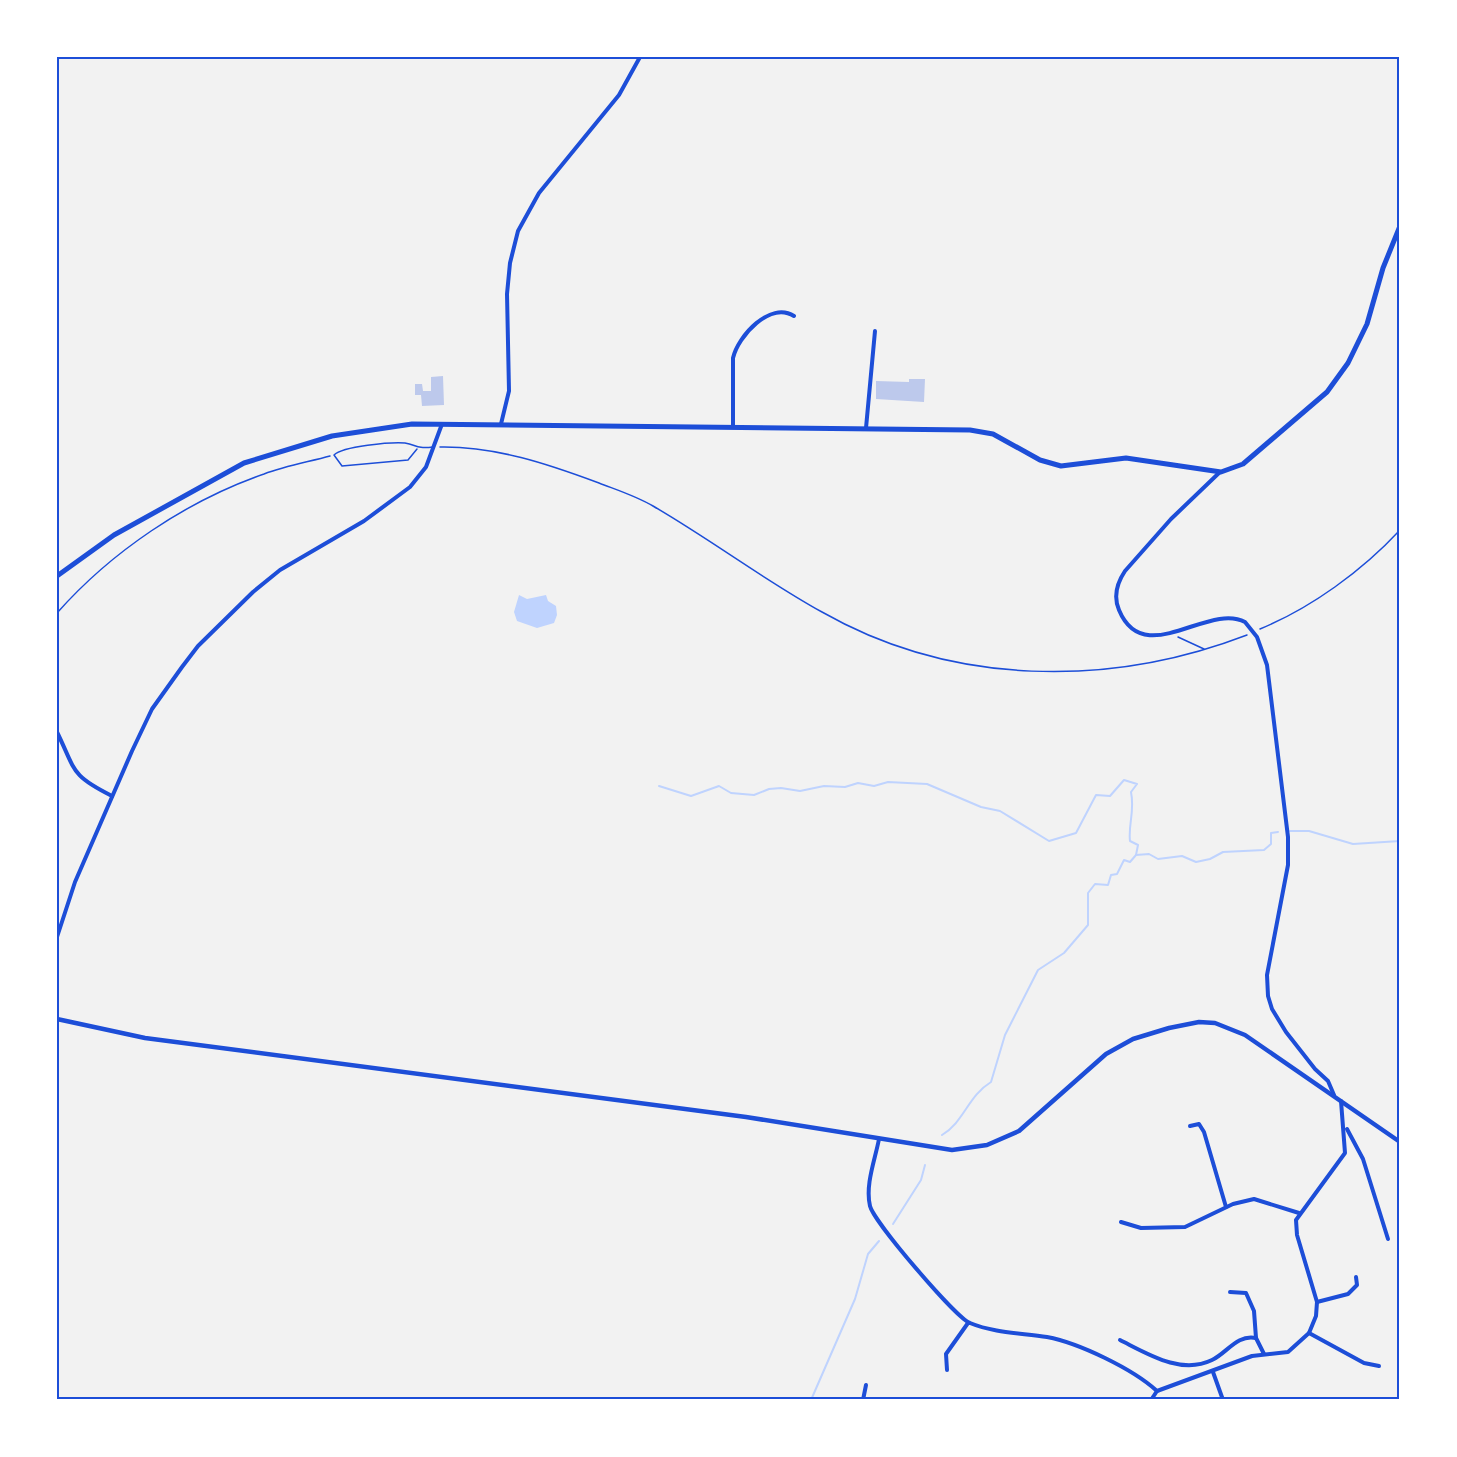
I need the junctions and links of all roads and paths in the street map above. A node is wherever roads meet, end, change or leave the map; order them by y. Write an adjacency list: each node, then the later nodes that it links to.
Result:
1 (640, 57): 6 (street)
2 (1400, 226): 12 (main road)
3 (794, 316): 7 (street)
4 (875, 331): 8 (street)
5 (442, 424): 6 (main road); 9 (street); 14 (main road)
6 (501, 424): 7 (main road)
7 (733, 427): 8 (main road)
8 (866, 428): 12 (main road)
9 (435, 447): 10 (lane); 19 (path); 21 (street)
10 (417, 449): 11 (lane); 11 (lane)
11 (334, 455): 15 (path)
12 (1221, 472): 17 (street)
13 (1400, 530): 16 (path)
14 (59, 572)
15 (57, 613)
16 (1270, 625)
17 (1169, 634): 19 (path); 24 (street)
18 (1245, 636): 19 (path)
19 (1205, 650)
20 (57, 732): 21 (street)
21 (112, 796): 22 (street)
22 (57, 937)
23 (58, 1018): 28 (street)
24 (1334, 1095): 25 (street); 28 (street)
25 (1341, 1101): 26 (street); 29 (street)
26 (1345, 1125): 31 (street); 33 (street)
27 (1190, 1126): 30 (street)
28 (879, 1139): 37 (street)
29 (1400, 1142)
30 (1226, 1207): 31 (street); 32 (street)
31 (1299, 1213): 36 (street)
32 (1121, 1222)
33 (1388, 1239)
34 (1356, 1277): 36 (street)
35 (1230, 1292): 39 (street)
36 (1317, 1302): 38 (street)
37 (968, 1323): 43 (street); 46 (street)
38 (1310, 1333): 41 (street); 42 (street)
39 (1256, 1338): 40 (street); 41 (street)
40 (1120, 1340)
41 (1264, 1354): 44 (street)
42 (1379, 1366)
43 (947, 1370)
44 (1213, 1372): 46 (street); 49 (street)
45 (866, 1385): 47 (street)
46 (1157, 1391): 48 (street)
47 (863, 1400)
48 (1151, 1400)
49 (1223, 1400)

